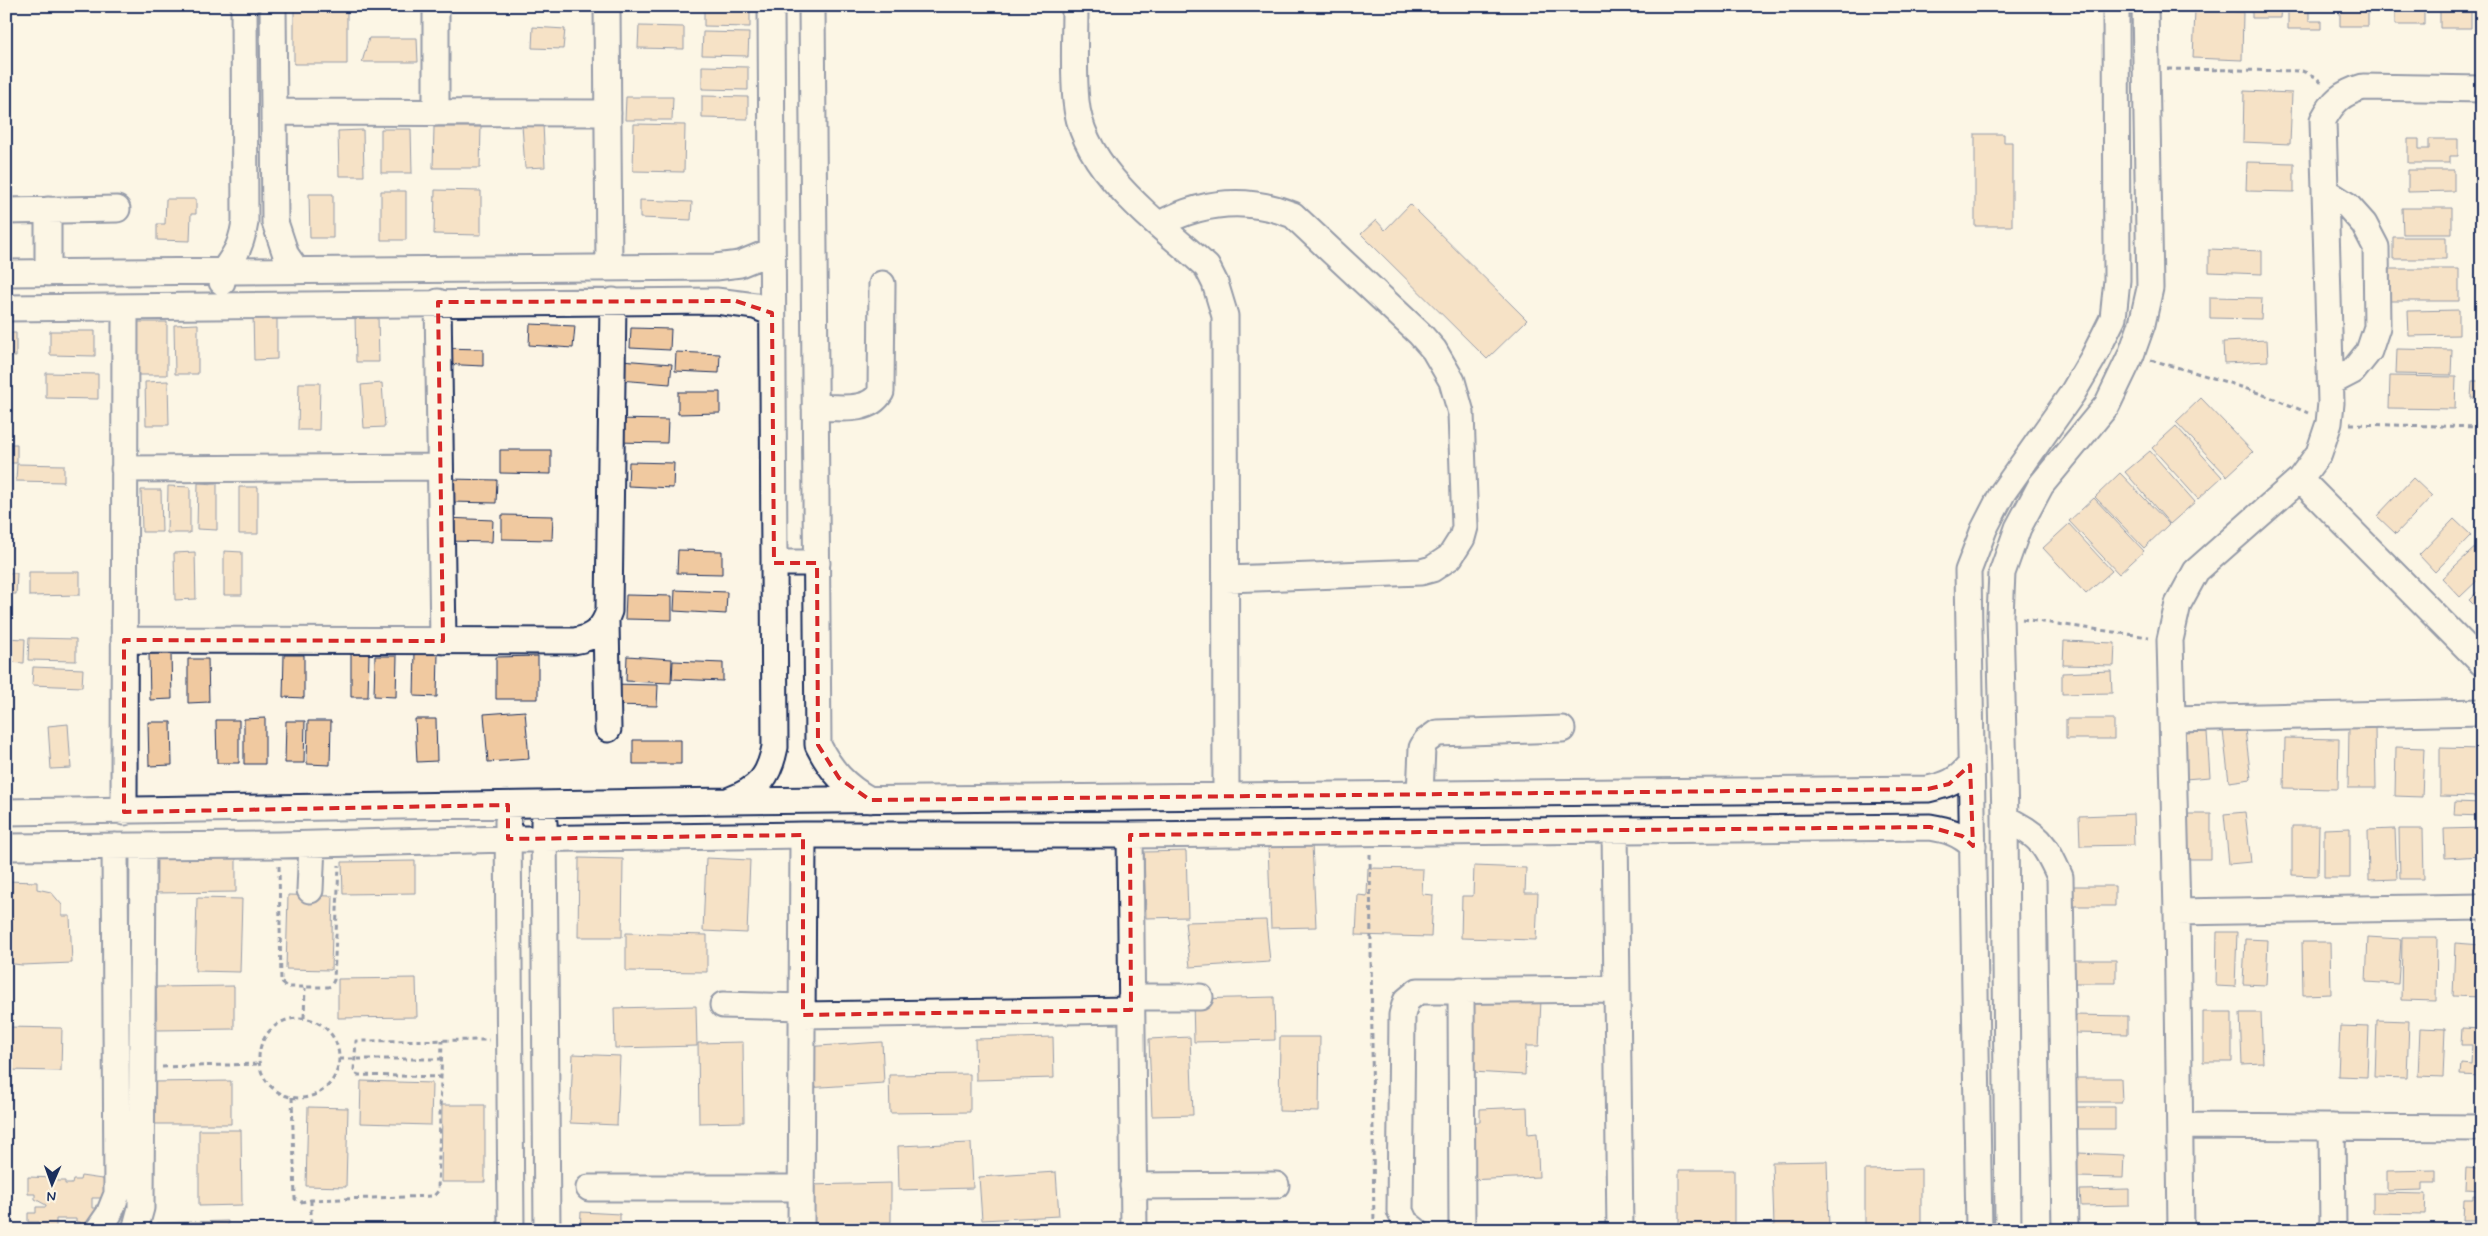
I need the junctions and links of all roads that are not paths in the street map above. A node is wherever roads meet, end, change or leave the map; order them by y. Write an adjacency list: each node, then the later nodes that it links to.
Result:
1 (244, 6): 20 (street)
2 (273, 6): 11 (street)
3 (436, 6): 12 (street)
4 (607, 6): 13 (street)
5 (771, 6): 23 (street)
6 (812, 6): 39 (street)
7 (1075, 6): 22 (street)
8 (2116, 6): 14 (street)
9 (2145, 6): 15 (street)
10 (2482, 88): 16 (street)
11 (274, 112): 12 (street); 21 (street)
12 (436, 112): 13 (street)
13 (608, 113): 25 (street)
14 (2118, 131): 15 (street); 54 (street)
15 (2146, 131): 63 (street)
16 (2325, 191): 38 (street); 38 (street)
17 (117, 209): 18 (street)
18 (48, 210): 19 (street); 29 (street)
19 (6, 211)
20 (245, 222): 21 (street); 27 (street)
21 (275, 222): 26 (street)
22 (1160, 224): 45 (street); 45 (street)
23 (772, 251): 24 (street); 37 (street)
24 (716, 267): 25 (street); 32 (street)
25 (609, 268): 26 (street)
26 (297, 271): 27 (street)
27 (222, 272): 29 (street); 34 (street)
28 (6, 273): 29 (street)
29 (48, 273)
30 (882, 284): 39 (street)
31 (613, 301): 32 (street); 33 (street); 46 (street)
32 (716, 301): 37 (street)
33 (438, 302): 34 (street); 40 (street)
34 (222, 305): 35 (street)
35 (125, 307): 36 (street); 41 (street)
36 (6, 308)
37 (772, 313): 43 (street)
38 (2330, 383): 42 (street)
39 (815, 407): 44 (street)
40 (440, 467): 41 (street); 48 (street)
41 (124, 469): 47 (street)
42 (2300, 479): 49 (street); 51 (street)
43 (774, 563): 44 (street); 58 (street)
44 (817, 563): 57 (street)
45 (1226, 579): 56 (street)
46 (606, 622): 48 (street); 52 (street)
47 (124, 640): 48 (street); 62 (street)
48 (443, 641)
49 (2482, 662)
50 (2482, 712): 51 (street)
51 (2172, 719): 76 (street)
52 (608, 729)
53 (1562, 729): 55 (street)
54 (1970, 765): 55 (street); 73 (street)
55 (1420, 794): 56 (street)
56 (1226, 796): 57 (street)
57 (870, 800): 58 (street)
58 (729, 801): 59 (street)
59 (544, 804): 60 (street); 68 (street)
60 (508, 805): 62 (street); 67 (street)
61 (6, 812): 62 (street)
62 (124, 812)
63 (2005, 818): 100 (street); 101 (street)
64 (1615, 831): 66 (street); 73 (street); 77 (street)
65 (803, 835): 66 (street); 68 (street); 82 (street)
66 (1130, 835): 80 (street)
67 (508, 838): 68 (street); 69 (street); 92 (street)
68 (544, 838): 93 (street)
69 (312, 845): 72 (street); 74 (street)
70 (6, 846): 71 (street)
71 (115, 846): 72 (street); 90 (street)
72 (143, 846): 91 (street)
73 (1973, 846): 99 (street)
74 (310, 890)
75 (2482, 907): 76 (street)
76 (2177, 912): 83 (street)
77 (1617, 989): 78 (street); 98 (street)
78 (1461, 990): 96 (street); 97 (street)
79 (1200, 997): 80 (street)
80 (1131, 1003): 82 (street); 87 (street)
81 (723, 1005): 82 (street)
82 (803, 1011): 89 (street)
83 (2180, 1126): 84 (street); 102 (street)
84 (2332, 1127): 85 (street); 103 (street)
85 (2482, 1128)
86 (1276, 1185): 87 (street)
87 (1133, 1186): 95 (street)
88 (589, 1188): 89 (street)
89 (802, 1188): 94 (street)
90 (98, 1230)
91 (135, 1230)
92 (511, 1230)
93 (547, 1230)
94 (801, 1230)
95 (1134, 1230)
96 (1415, 1230)
97 (1462, 1230)
98 (1620, 1230)
99 (1979, 1230)
100 (2008, 1230)
101 (2066, 1230)
102 (2181, 1230)
103 (2333, 1230)

